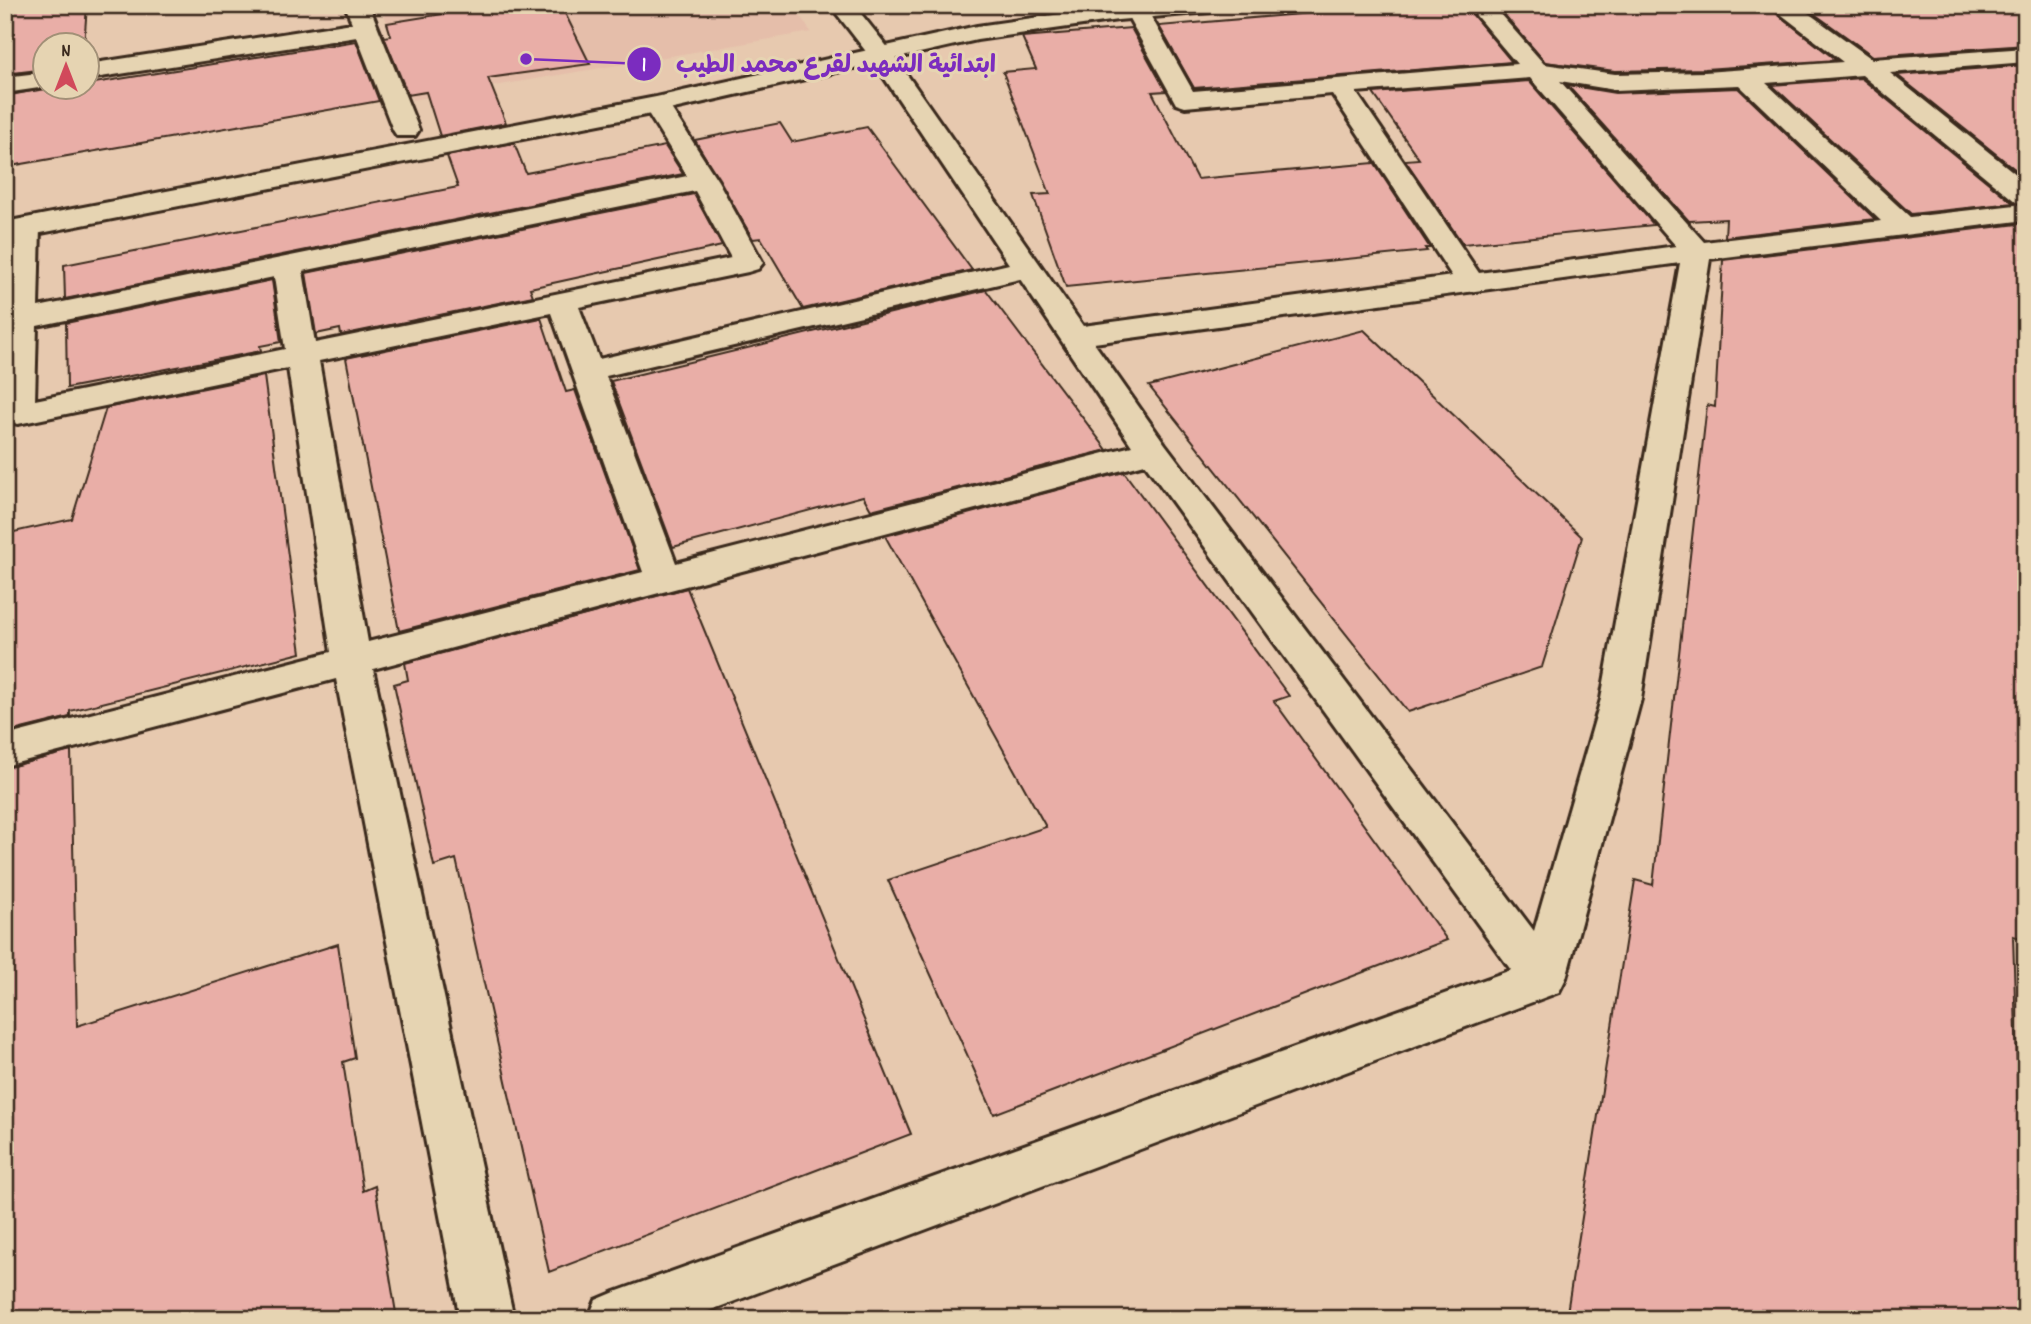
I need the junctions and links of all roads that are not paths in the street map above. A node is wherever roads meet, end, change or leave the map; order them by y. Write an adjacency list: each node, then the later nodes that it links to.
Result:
1 (842, 5): 8 (street)
2 (1018, 5): 8 (street)
3 (1210, 5): 6 (street)
4 (1479, 5): 12 (street)
5 (1781, 5): 10 (street)
6 (1137, 11): 8 (street); 16 (street)
7 (362, 17): 11 (street); 18 (street)
8 (872, 45): 17 (street); 18 (street); 27 (street)
9 (2026, 55): 10 (street)
10 (1868, 68): 13 (street); 21 (street)
11 (102, 69)
12 (1536, 70): 13 (street); 16 (street); 25 (street)
13 (1746, 78): 23 (street)
14 (32, 81): 15 (street)
15 (5, 85)
16 (1340, 87): 28 (street)
17 (656, 105): 19 (street); 24 (street)
18 (406, 130): 20 (street)
19 (704, 181): 26 (street); 29 (street)
20 (64, 194)
21 (2026, 196)
22 (2026, 212): 23 (street)
23 (1904, 227): 25 (street)
24 (16, 229): 30 (street)
25 (1697, 252): 28 (street); 38 (street)
26 (287, 265): 30 (street); 32 (street)
27 (1029, 268): 31 (street); 33 (street)
28 (1472, 284): 31 (street)
29 (562, 302): 32 (street); 33 (street)
30 (21, 320): 32 (street)
31 (1076, 336): 34 (street)
32 (303, 355): 36 (street)
33 (588, 372): 35 (street)
34 (1153, 451): 35 (street); 38 (street)
35 (664, 579): 36 (street)
36 (352, 662): 37 (street); 39 (street)
37 (5, 751)
38 (1543, 978): 40 (street)
39 (487, 1319)
40 (615, 1319)

